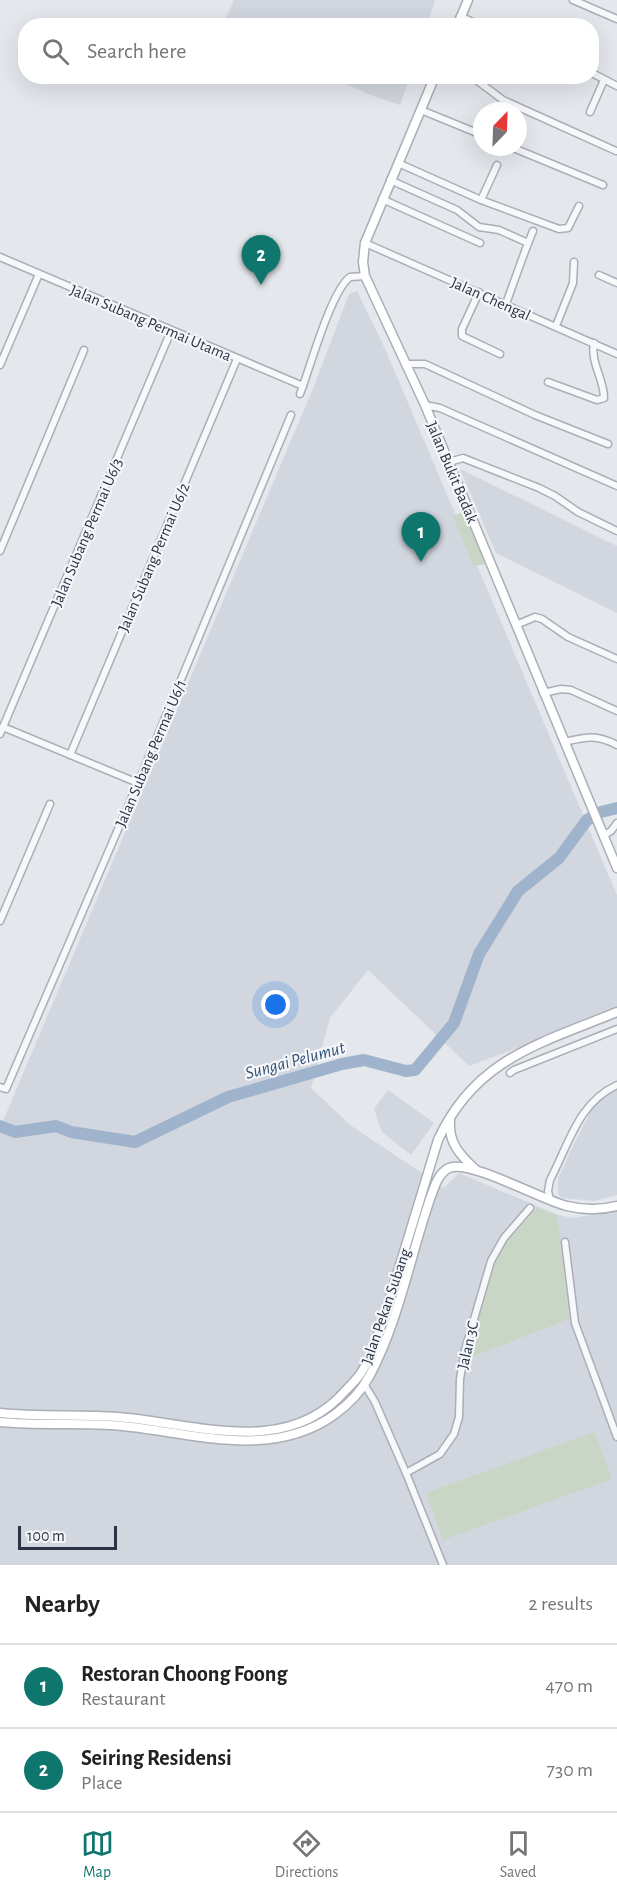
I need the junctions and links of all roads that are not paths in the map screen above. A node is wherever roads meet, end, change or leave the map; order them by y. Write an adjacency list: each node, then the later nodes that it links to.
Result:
1 (573, 0): 5 (street)
2 (464, 2): 3 (main road)
3 (460, 16): 4 (street)
4 (464, 18)
5 (617, 19)
6 (599, 78): 7 (street)
7 (603, 80): 10 (street); 12 (street)
8 (432, 84): 11 (main road, Jalan Bukit Badak)
9 (482, 84): 14 (street)
10 (617, 86)
11 (421, 110): 13 (street); 16 (main road, Jalan Bukit Badak)
12 (590, 112)
13 (473, 131)
14 (616, 151)
15 (527, 154): 19 (street)
16 (398, 163): 18 (main road, Jalan Bukit Badak); 21 (street)
17 (497, 165): 21 (street)
18 (390, 180): 20 (main road, Jalan Bukit Badak); 26 (street)
19 (603, 185)
20 (382, 199): 24 (main road, Jalan Bukit Badak); 25 (street)
21 (481, 200): 22 (street)
22 (579, 206)
23 (533, 231): 26 (street)
24 (365, 243): 31 (main road, Jalan Bukit Badak); 33 (street, Jalan Chengal)
25 (480, 243)
26 (528, 243): 34 (street)
27 (0, 257): 29 (street, Jalan Subang Permai Utama)
28 (574, 262): 35 (street)
29 (39, 274): 36 (street, Jalan Subang Permai Utama); 43 (street)
30 (599, 275): 32 (street)
31 (365, 276): 42 (main road, Jalan Bukit Badak); 45 (street)
32 (617, 283)
33 (479, 292): 34 (street, Jalan Chengal); 39 (street)
34 (506, 304): 35 (street, Jalan Chengal)
35 (556, 326): 37 (street, Jalan Chengal)
36 (171, 331): 41 (street, Jalan Subang Permai Utama); 58 (street, Jalan Subang Permai U6/3)
37 (594, 343): 40 (street, Jalan Chengal); 44 (street)
38 (84, 350): 53 (street)
39 (500, 354)
40 (617, 354)
41 (237, 358): 45 (street, Jalan Subang Permai Utama); 61 (street, Jalan Subang Permai U6/2)
42 (407, 364): 47 (main road, Jalan Bukit Badak); 49 (street)
43 (0, 366)
44 (548, 382)
45 (303, 386): 46 (street)
46 (300, 394)
47 (425, 405): 50 (main road, Jalan Bukit Badak); 51 (street)
48 (291, 415): 62 (street, Jalan Subang Permai U6/1)
49 (608, 444)
50 (449, 462): 52 (street); 54 (main road, Jalan Bukit Badak)
51 (617, 486)
52 (617, 531)
53 (0, 551)
54 (516, 625): 55 (street); 56 (main road, Jalan Bukit Badak)
55 (617, 659)
56 (543, 693): 57 (street); 59 (main road, Jalan Bukit Badak)
57 (617, 711)
58 (1, 730): 61 (street)
59 (564, 742): 60 (street); 65 (main road, Jalan Bukit Badak)
60 (617, 745)
61 (70, 755): 62 (street)
62 (138, 783): 72 (street, Jalan Subang Permai U6/1)
63 (50, 804): 67 (street)
64 (617, 823): 65 (street)
65 (603, 836): 66 (main road, Jalan Bukit Badak)
66 (617, 868)
67 (0, 921)
68 (617, 1012): 73 (main road, Jalan Pekan Subang)
69 (617, 1029): 70 (street)
70 (510, 1073)
71 (617, 1085): 75 (street)
72 (3, 1088)
73 (451, 1117): 74 (main road, Jalan Pekan Subang); 80 (main road, Jalan Pekan Subang)
74 (477, 1170): 75 (main road, Jalan Pekan Subang); 79 (main road, Jalan Pekan Subang)
75 (550, 1200): 76 (main road, Jalan Pekan Subang)
76 (617, 1206)
77 (530, 1208): 83 (street, Jalan 3C)
78 (565, 1242): 82 (street)
79 (364, 1384): 81 (main road, Jalan Pekan Subang); 83 (street)
80 (0, 1413)
81 (0, 1422)
82 (617, 1437)
83 (406, 1473): 84 (street)
84 (443, 1565)

